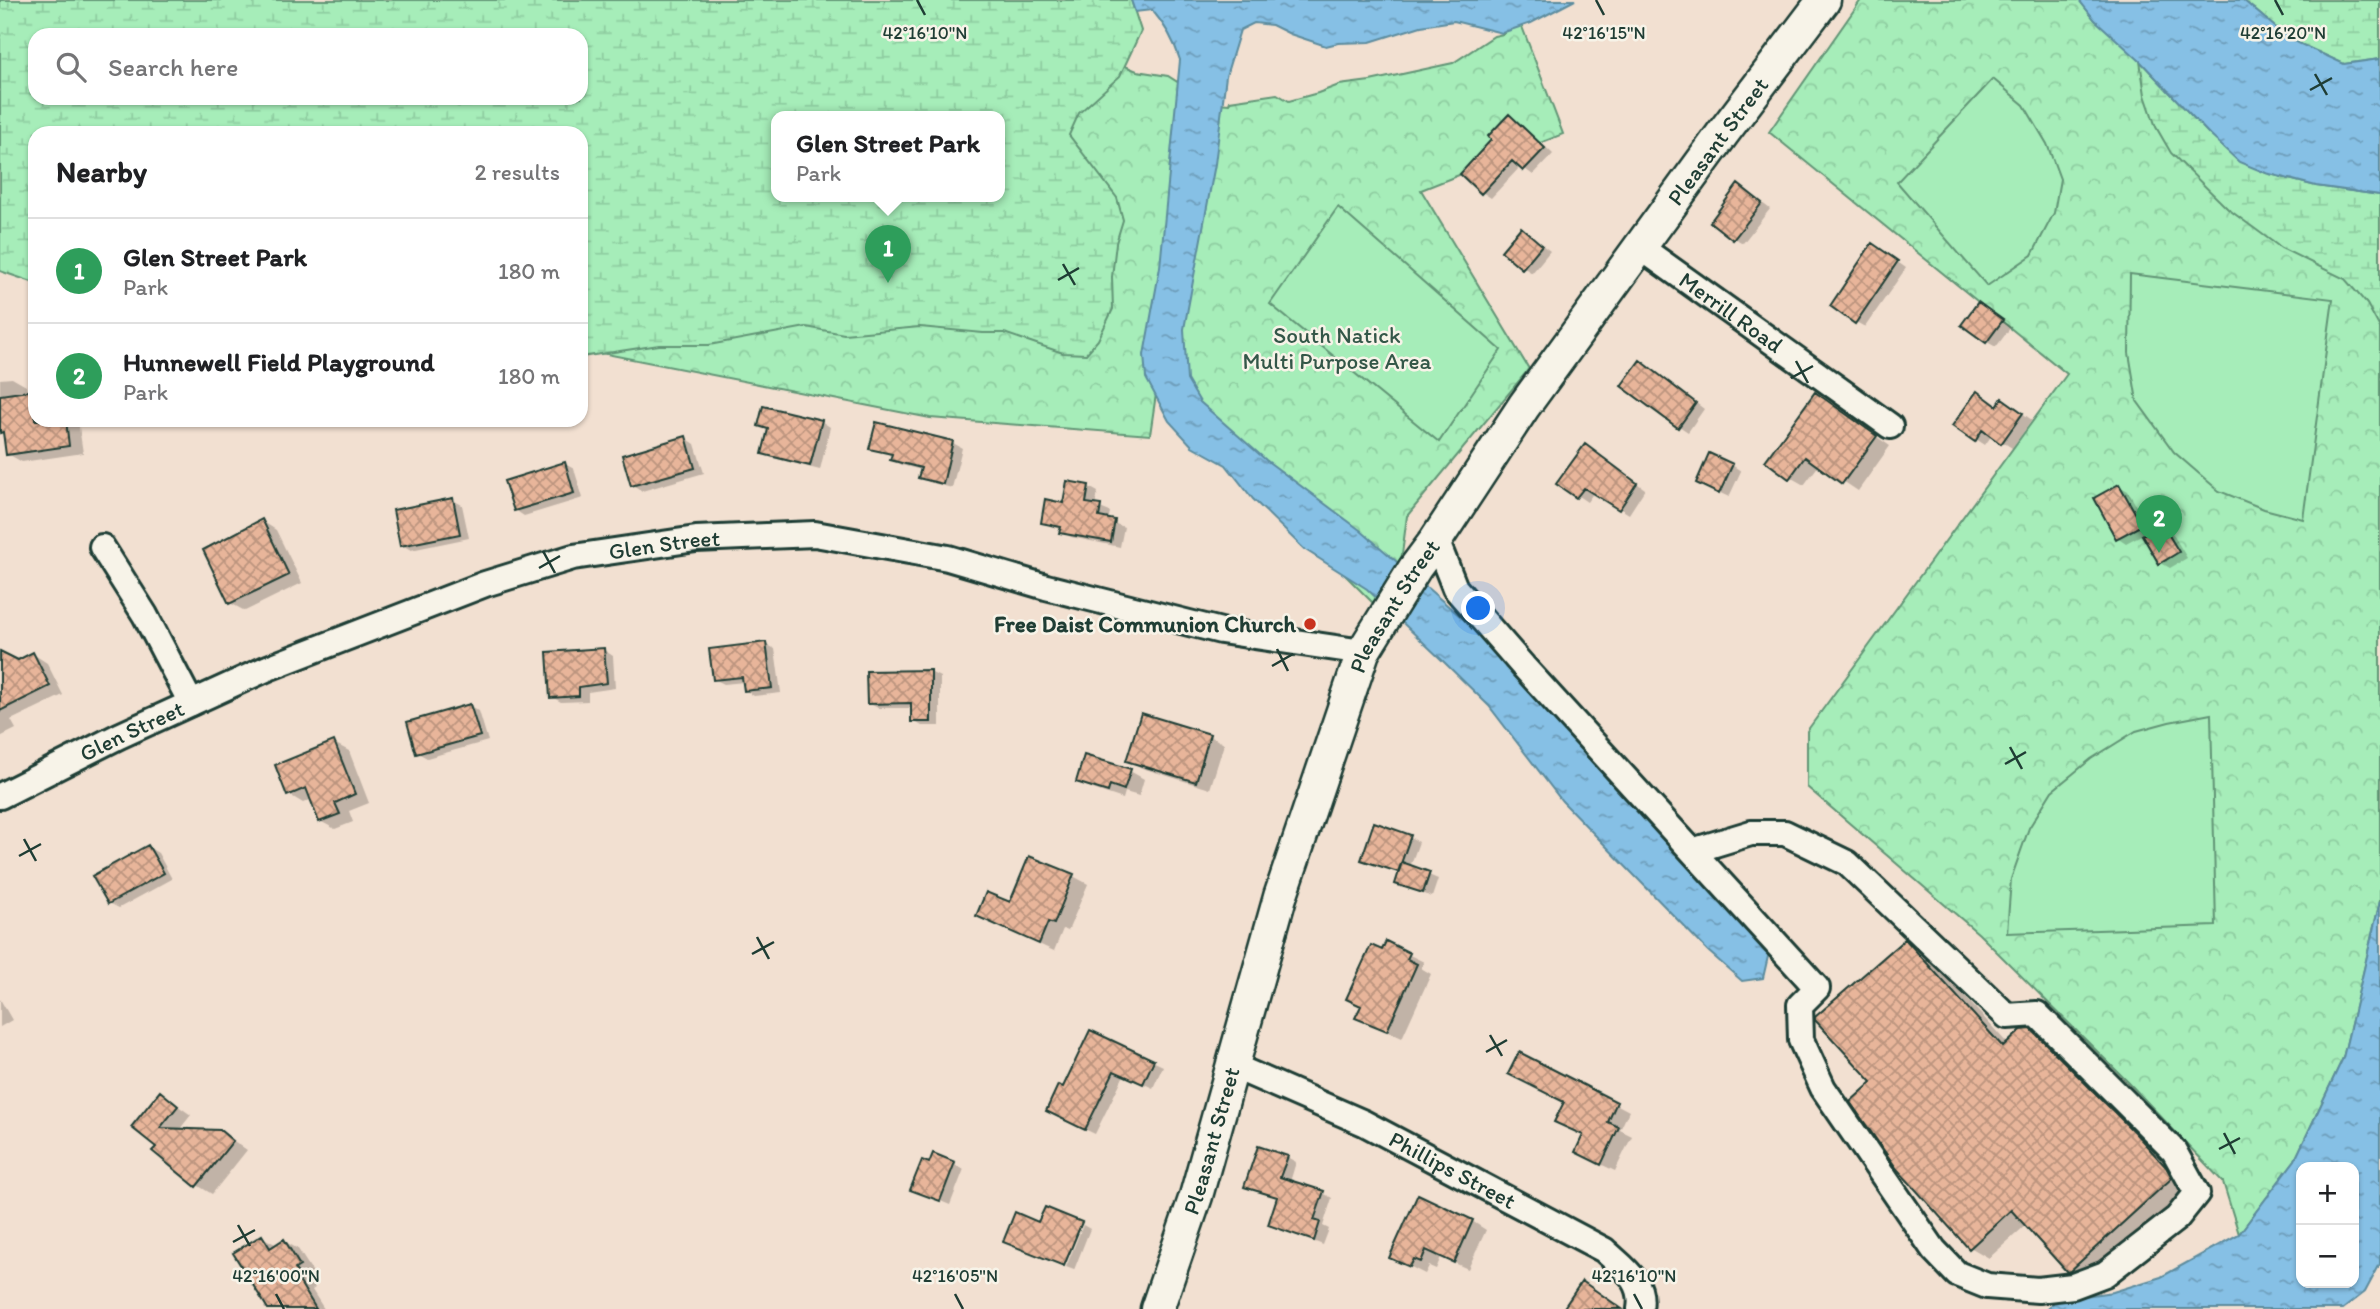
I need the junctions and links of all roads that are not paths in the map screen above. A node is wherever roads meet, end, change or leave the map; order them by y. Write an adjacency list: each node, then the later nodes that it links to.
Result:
1 (1825, 0): 2 (main road, Pleasant Street)
2 (1640, 247): 3 (street, Merrill Road); 4 (main road, Pleasant Street)
3 (1890, 426)
4 (1436, 540): 6 (main road, Pleasant Street); 9 (street)
5 (102, 547): 7 (street)
6 (1363, 652): 7 (street, Glen Street); 10 (main road, Pleasant Street)
7 (191, 703): 8 (street, Glen Street)
8 (0, 796)
9 (1692, 851): 9 (street)
10 (1233, 1066): 11 (main road, Pleasant Street); 12 (street, Phillips Street)
11 (1157, 1309)
12 (1640, 1309)

